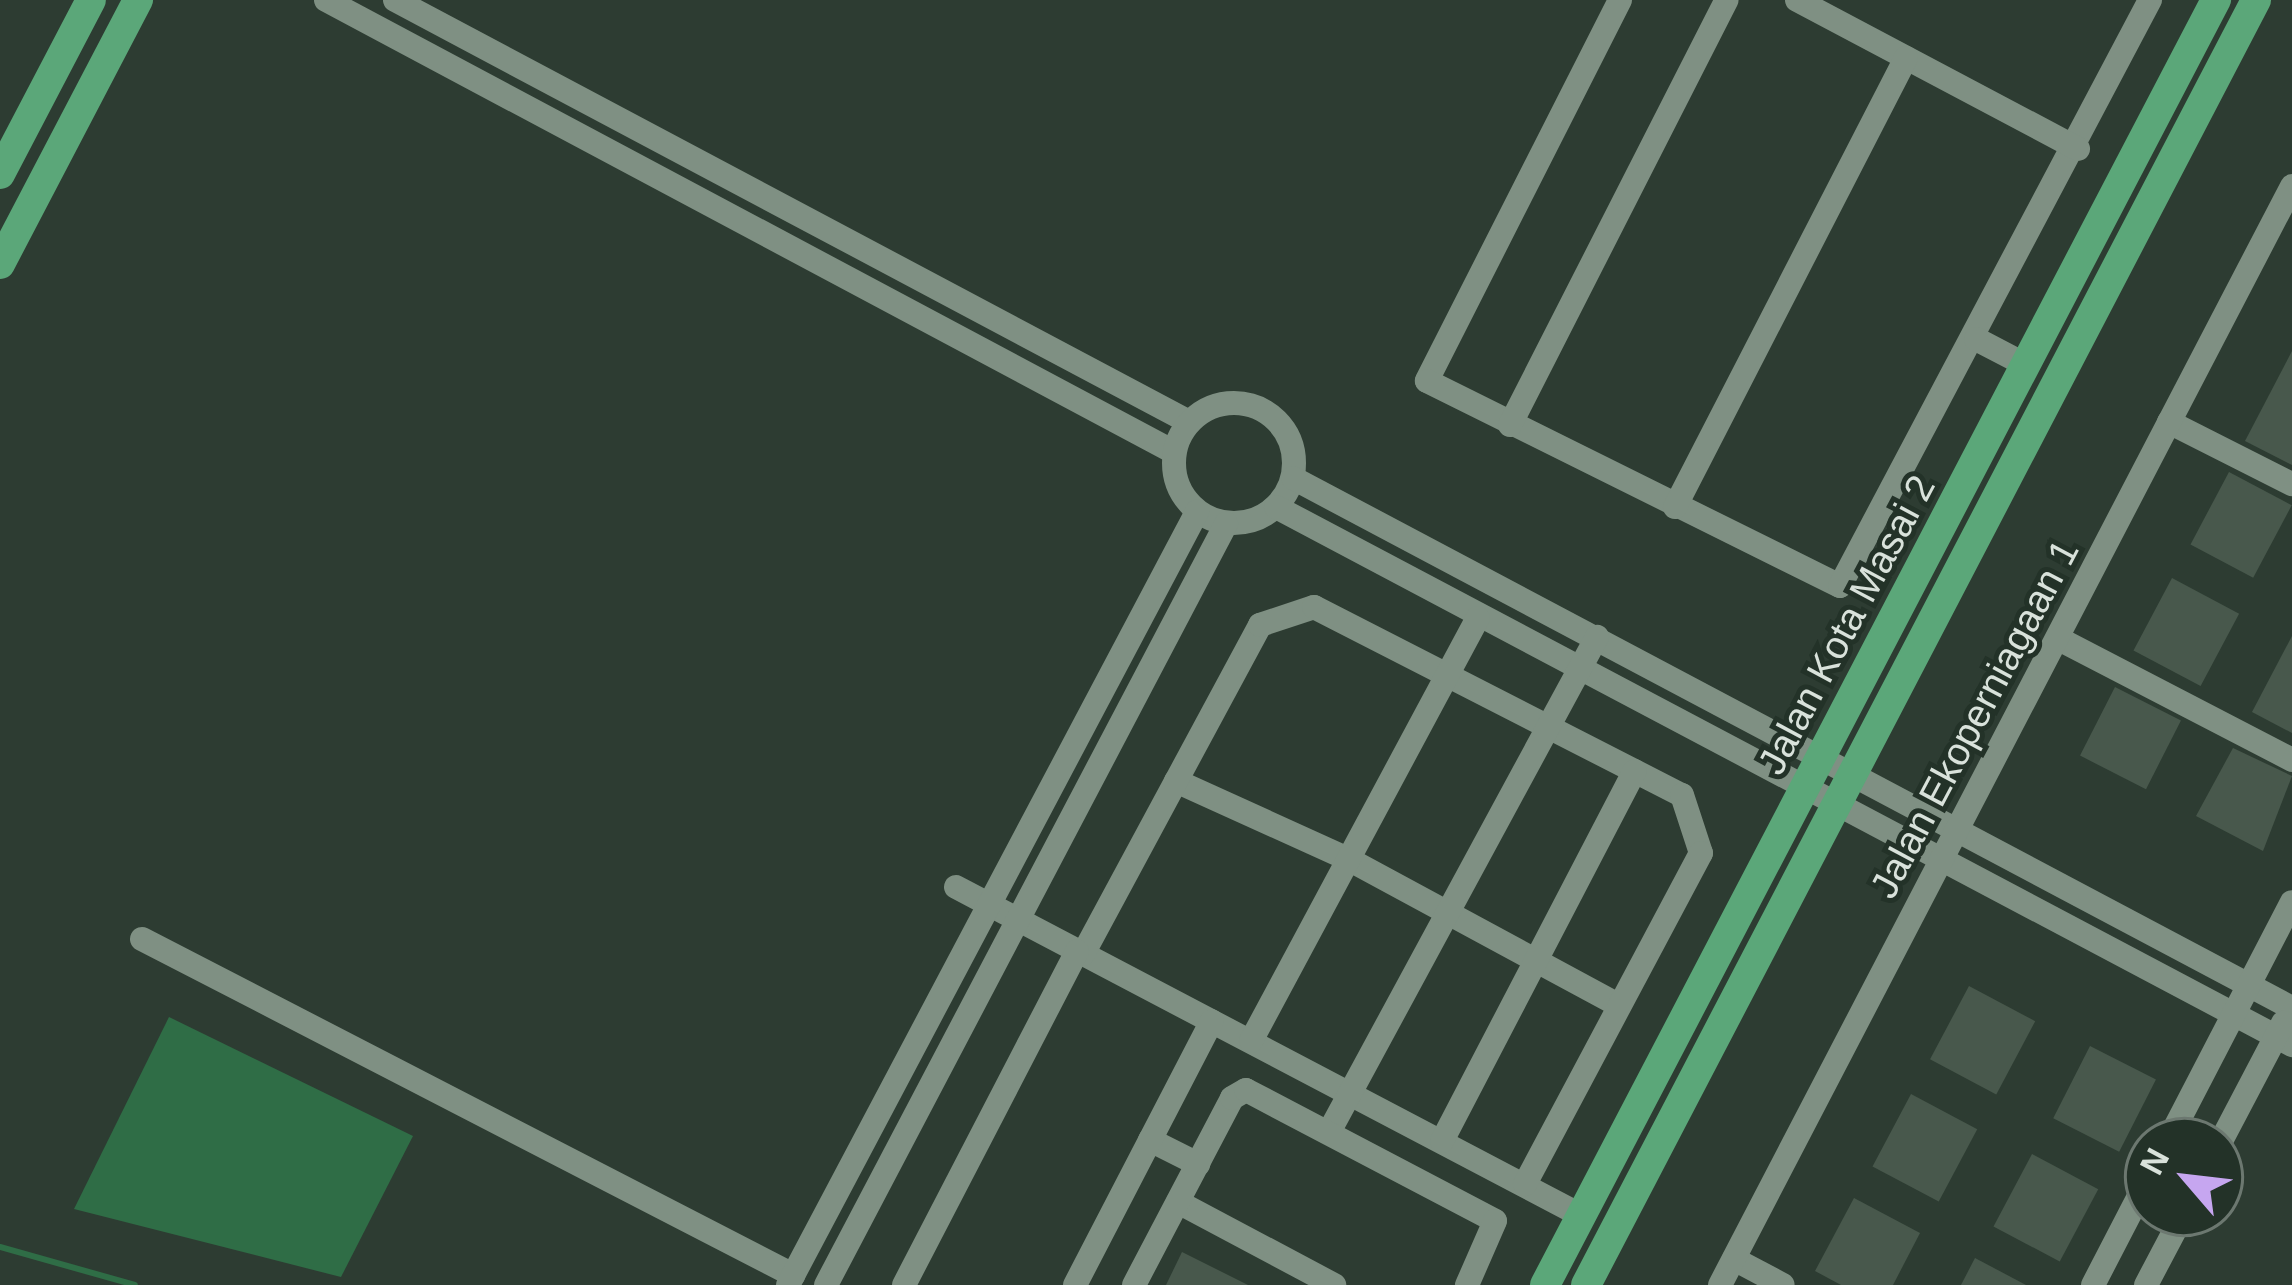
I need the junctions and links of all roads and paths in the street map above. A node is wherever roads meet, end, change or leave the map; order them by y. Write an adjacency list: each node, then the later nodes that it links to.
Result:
1 (91, 0): 13 (main road)
2 (138, 0): 16 (main road)
3 (326, 0): 22 (street)
4 (395, 0): 19 (street)
5 (1620, 0): 21 (street)
6 (1726, 0): 21 (street)
7 (1797, 0): 11 (street)
8 (2150, 0): 12 (street)
9 (2216, 0): 18 (main road, Jalan Kota Masai 2)
10 (2256, 0): 38 (main road, Jalan Kota Masai 2)
11 (1906, 58): 12 (street); 26 (street)
12 (2078, 149): 17 (street)
13 (0, 174)
14 (2292, 186): 15 (street, Jalan Ekoperniagaan 1)
15 (2284, 221): 20 (street, Jalan Ekoperniagaan 1)
16 (0, 264)
17 (1976, 339): 18 (street); 26 (street)
18 (2026, 365): 36 (main road, Jalan Kota Masai 2)
19 (1189, 422): 22 (street); 23 (street)
20 (2169, 422): 24 (street); 31 (street, Jalan Ekoperniagaan 1)
21 (1510, 425): 26 (street)
22 (1174, 452): 27 (street)
23 (1292, 478): 25 (street); 30 (street)
24 (2292, 484)
25 (1276, 507): 28 (street); 29 (street)
26 (1675, 507)
27 (1197, 512): 28 (street); 47 (street)
28 (1226, 524): 49 (street)
29 (1478, 618): 32 (street); 33 (street)
30 (1597, 637): 32 (street); 36 (street)
31 (2059, 639): 35 (street); 42 (street, Jalan Ekoperniagaan 1)
32 (1578, 672): 34 (street); 40 (street)
33 (1448, 675): 34 (street); 39 (street); 43 (street)
34 (1549, 727): 37 (street); 48 (street)
35 (2292, 760)
36 (1820, 762): 38 (street); 40 (main road, Jalan Kota Masai 2)
37 (1635, 771): 52 (street); 54 (street)
38 (1851, 779): 41 (main road, Jalan Kota Masai 2); 42 (street)
39 (1176, 781): 43 (street); 51 (street)
40 (1804, 792): 41 (street); 69 (main road, Jalan Kota Masai 2)
41 (1836, 808): 44 (street); 81 (main road, Jalan Kota Masai 2)
42 (1956, 833): 44 (street, Jalan Ekoperniagaan 1); 53 (street)
43 (1350, 860): 48 (street); 58 (street)
44 (1940, 862): 56 (street); 72 (street, Jalan Ekoperniagaan 1)
45 (956, 887): 47 (street)
46 (2292, 902): 53 (street)
47 (988, 905): 49 (street); 73 (street)
48 (1448, 912): 52 (street); 60 (street)
49 (1017, 920): 51 (street); 74 (street)
50 (142, 939): 73 (street)
51 (1080, 952): 57 (street); 75 (street)
52 (1536, 960): 54 (street); 65 (street)
53 (2248, 986): 55 (street); 56 (street)
54 (1618, 1005): 67 (street)
55 (2292, 1007): 59 (street)
56 (2234, 1015): 59 (street); 61 (street)
57 (1212, 1021): 58 (street); 64 (street)
58 (1251, 1041): 60 (street)
59 (2284, 1041): 62 (street)
60 (1352, 1093): 63 (street); 65 (street)
61 (2181, 1117)
62 (2236, 1117)
63 (1329, 1132): 66 (street); 79 (street)
64 (1150, 1140): 66 (street); 76 (street)
65 (1442, 1141): 67 (street)
66 (1198, 1164): 68 (street)
67 (1525, 1184): 69 (street)
68 (1178, 1202): 77 (street); 78 (street)
69 (1582, 1216): 80 (main road, Jalan Kota Masai 2)
70 (2124, 1225): 84 (street)
71 (2171, 1237): 85 (street)
72 (1734, 1258): 82 (street, Jalan Ekoperniagaan 1); 83 (street)
73 (791, 1280)
74 (826, 1285)
75 (904, 1285)
76 (1075, 1285)
77 (1135, 1285)
78 (1334, 1285)
79 (1467, 1285)
80 (1545, 1285)
81 (1586, 1285)
82 (1720, 1285)
83 (1783, 1285)
84 (2093, 1285)
85 (2146, 1285)

